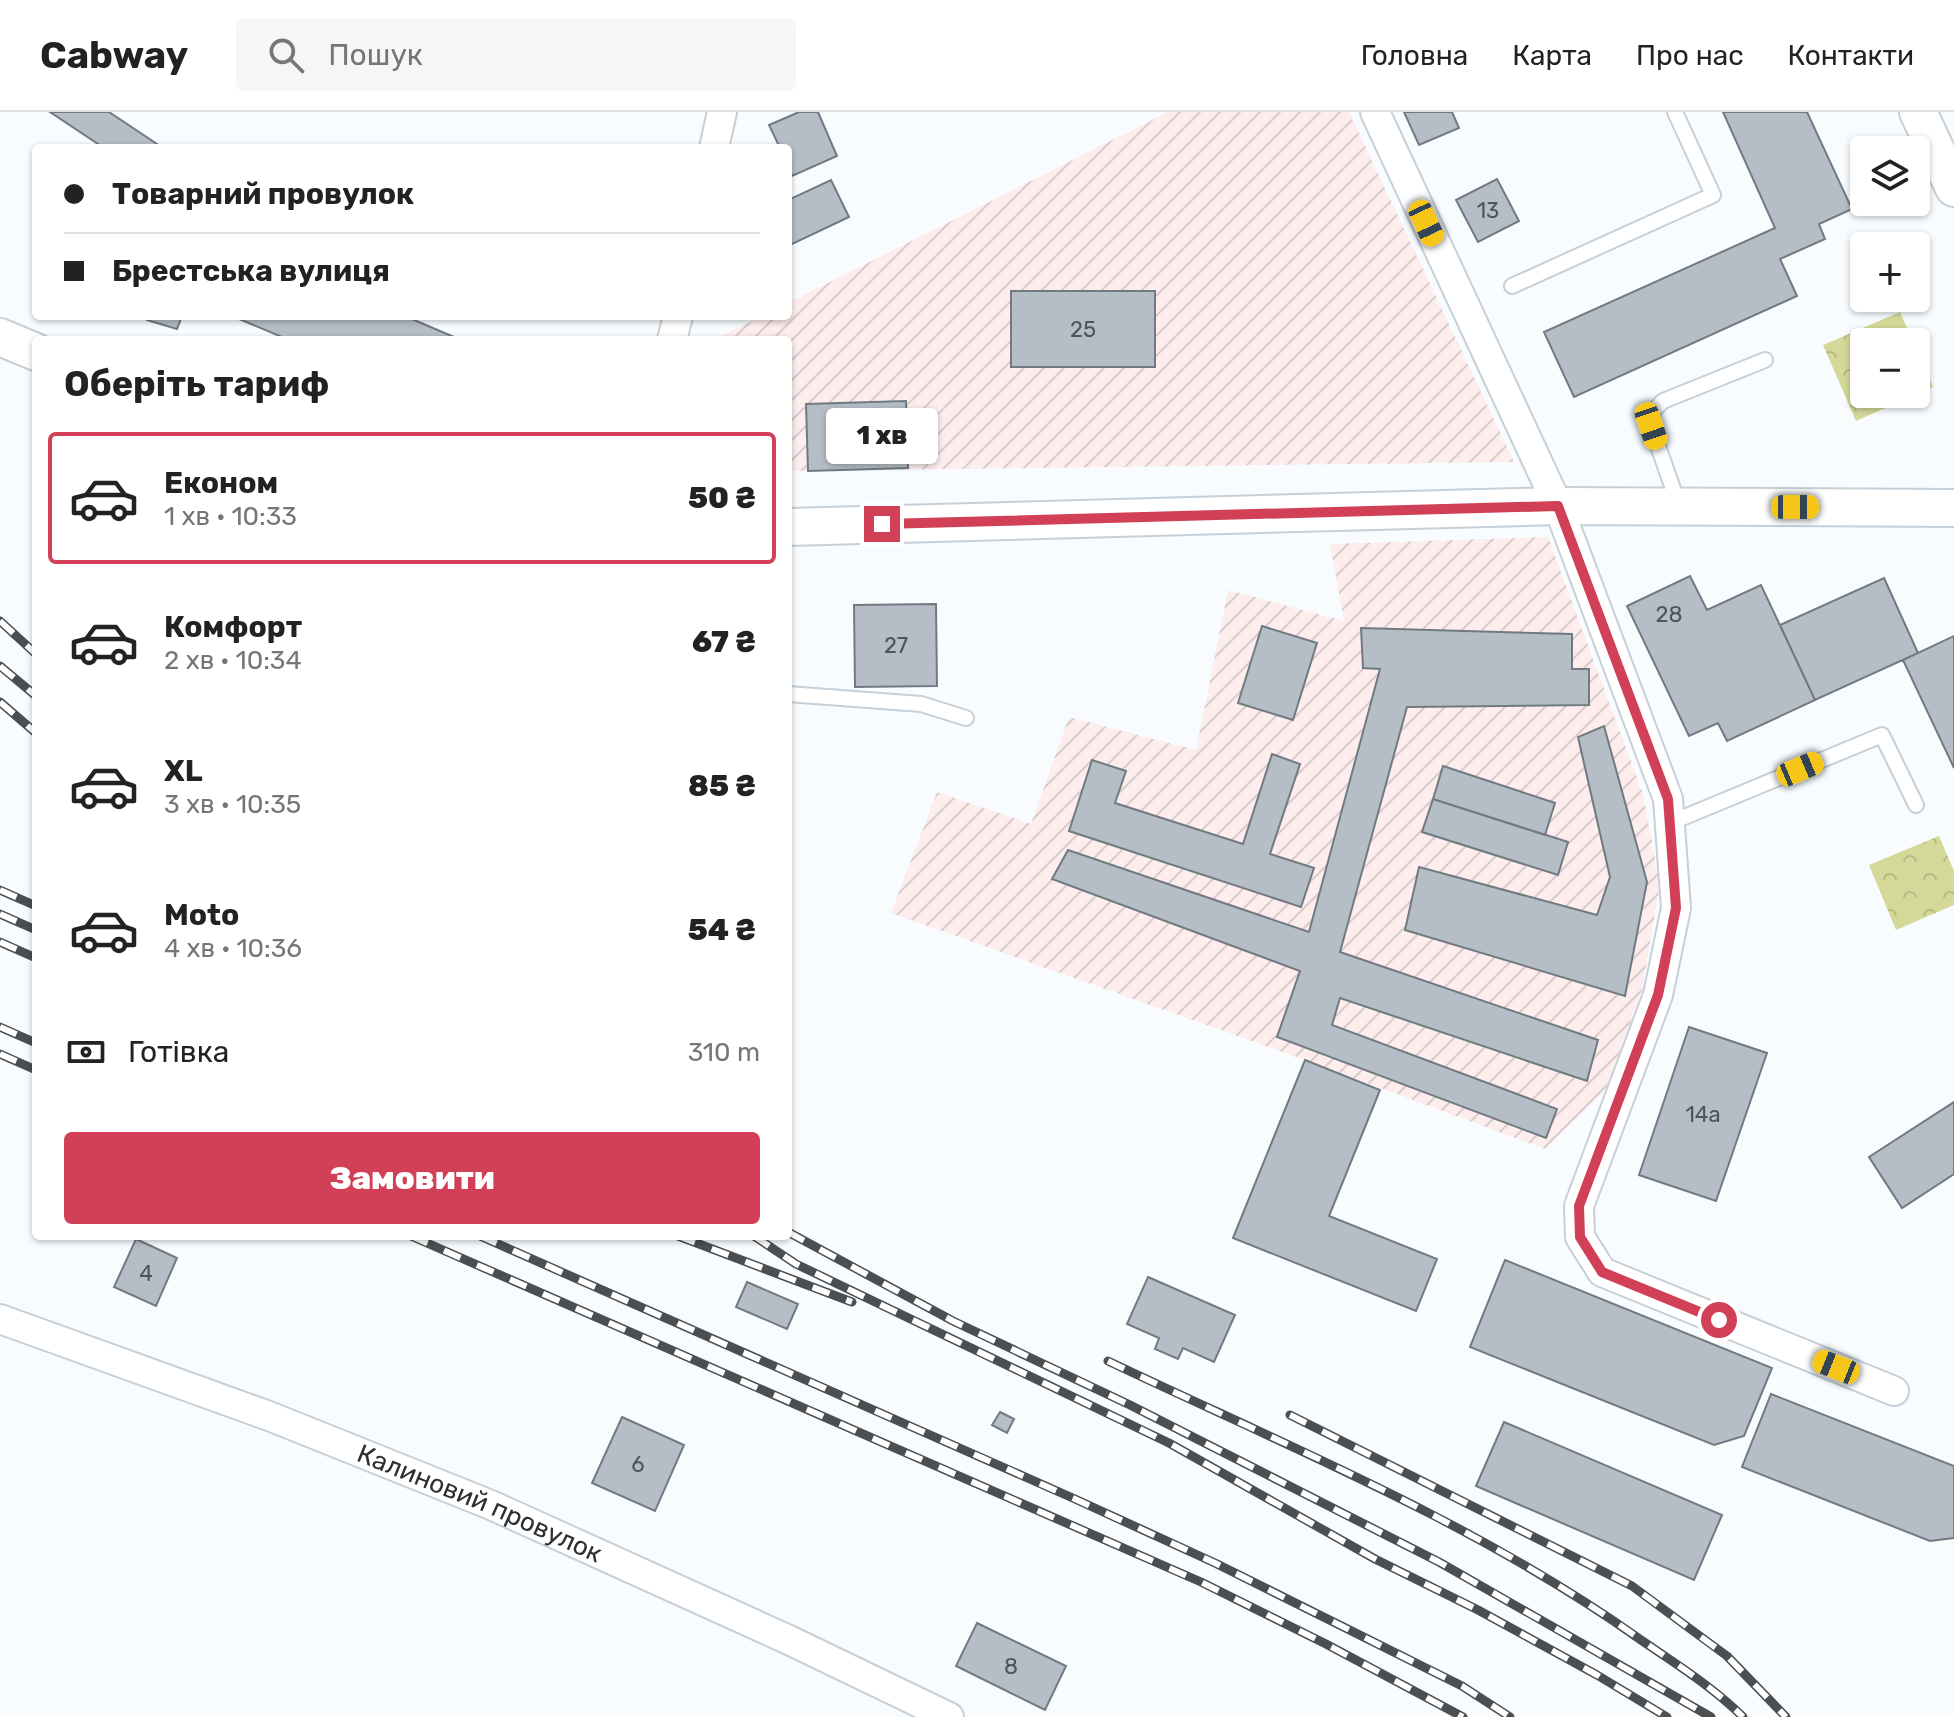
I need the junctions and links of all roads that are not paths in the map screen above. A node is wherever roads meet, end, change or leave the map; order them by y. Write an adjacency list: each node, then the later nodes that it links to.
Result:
1 (722, 112): 5 (street)
2 (1375, 112): 11 (street)
3 (1675, 112): 7 (lane)
4 (1918, 112): 6 (street)
5 (715, 144)
6 (1954, 188)
7 (1512, 286)
8 (0, 337): 9 (street)
9 (32, 350)
10 (1765, 360): 12 (lane)
11 (1558, 506): 12 (street); 14 (street); 18 (street)
12 (1679, 506): 13 (street)
13 (1954, 508)
14 (792, 527)
15 (792, 694): 16 (lane)
16 (966, 718)
17 (1916, 805): 18 (lane)
18 (1670, 823): 20 (street)
19 (0, 1319): 21 (street, Калиновий провулок)
20 (1894, 1391)
21 (949, 1717)

